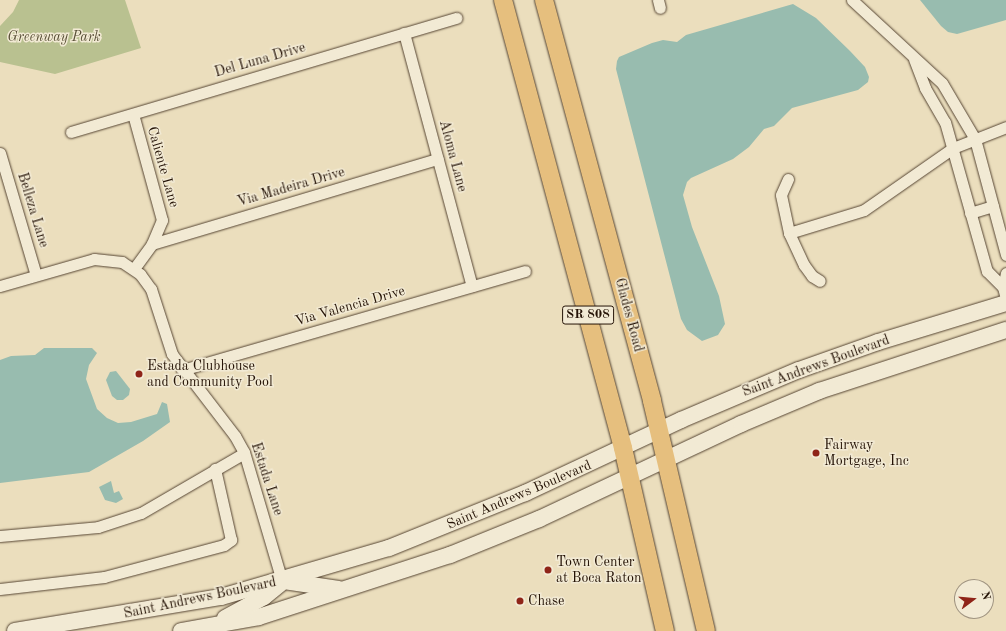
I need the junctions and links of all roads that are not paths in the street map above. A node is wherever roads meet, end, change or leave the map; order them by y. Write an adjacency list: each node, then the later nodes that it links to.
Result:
1 (503, 0): 33 (main road, SR 808)
2 (544, 0): 32 (main road, Glades Road / SR 808)
3 (852, 0): 6 (street)
4 (457, 18): 5 (street, Del Luna Drive)
5 (404, 33): 7 (street, Del Luna Drive); 13 (street, Aloma Lane)
6 (913, 57): 10 (street); 11 (street)
7 (132, 114): 9 (street, Del Luna Drive); 18 (street, Caliente Lane)
8 (1006, 127): 10 (street)
9 (71, 132)
10 (975, 139): 11 (street); 15 (street)
11 (953, 148): 16 (street); 17 (street)
12 (0, 153): 23 (street, Belleza Lane)
13 (438, 159): 18 (street, Via Madeira Drive); 26 (street, Aloma Lane)
14 (788, 179): 17 (street)
15 (993, 206): 16 (street); 19 (street)
16 (970, 213): 27 (street)
17 (789, 233): 24 (street)
18 (152, 244): 20 (street, Caliente Lane)
19 (1006, 256)
20 (134, 269): 23 (street, Estada Lane); 31 (street, Estada Lane)
21 (526, 271): 26 (street, Via Valencia Drive)
22 (1006, 273): 27 (street)
23 (36, 275): 25 (street, Estada Lane)
24 (820, 281)
25 (0, 286)
26 (472, 286): 31 (street, Via Valencia Drive)
27 (1003, 287): 28 (street)
28 (1006, 298)
29 (1006, 303): 32 (street, Saint Andrews Boulevard)
30 (1006, 330): 35 (street, Saint Andrews Boulevard)
31 (182, 370): 34 (street, Estada Lane)
32 (659, 431): 33 (street, Saint Andrews Boulevard); 35 (main road, Glades Road / SR 808)
33 (623, 448): 37 (main road, SR 808); 39 (street, Saint Andrews Boulevard)
34 (244, 454): 36 (street); 39 (street, Estada Lane)
35 (666, 460): 37 (street, Saint Andrews Boulevard); 46 (main road, Glades Road / SR 808)
36 (215, 469): 38 (street); 40 (street)
37 (630, 478): 41 (street, Saint Andrews Boulevard); 45 (main road, SR 808)
38 (0, 536)
39 (282, 581): 41 (street); 42 (street); 43 (street, Saint Andrews Boulevard)
40 (0, 589)
41 (345, 589): 42 (street, Saint Andrews Boulevard)
42 (212, 625): 44 (street, Saint Andrews Boulevard)
43 (15, 631)
44 (181, 631)
45 (665, 631)
46 (706, 631)

